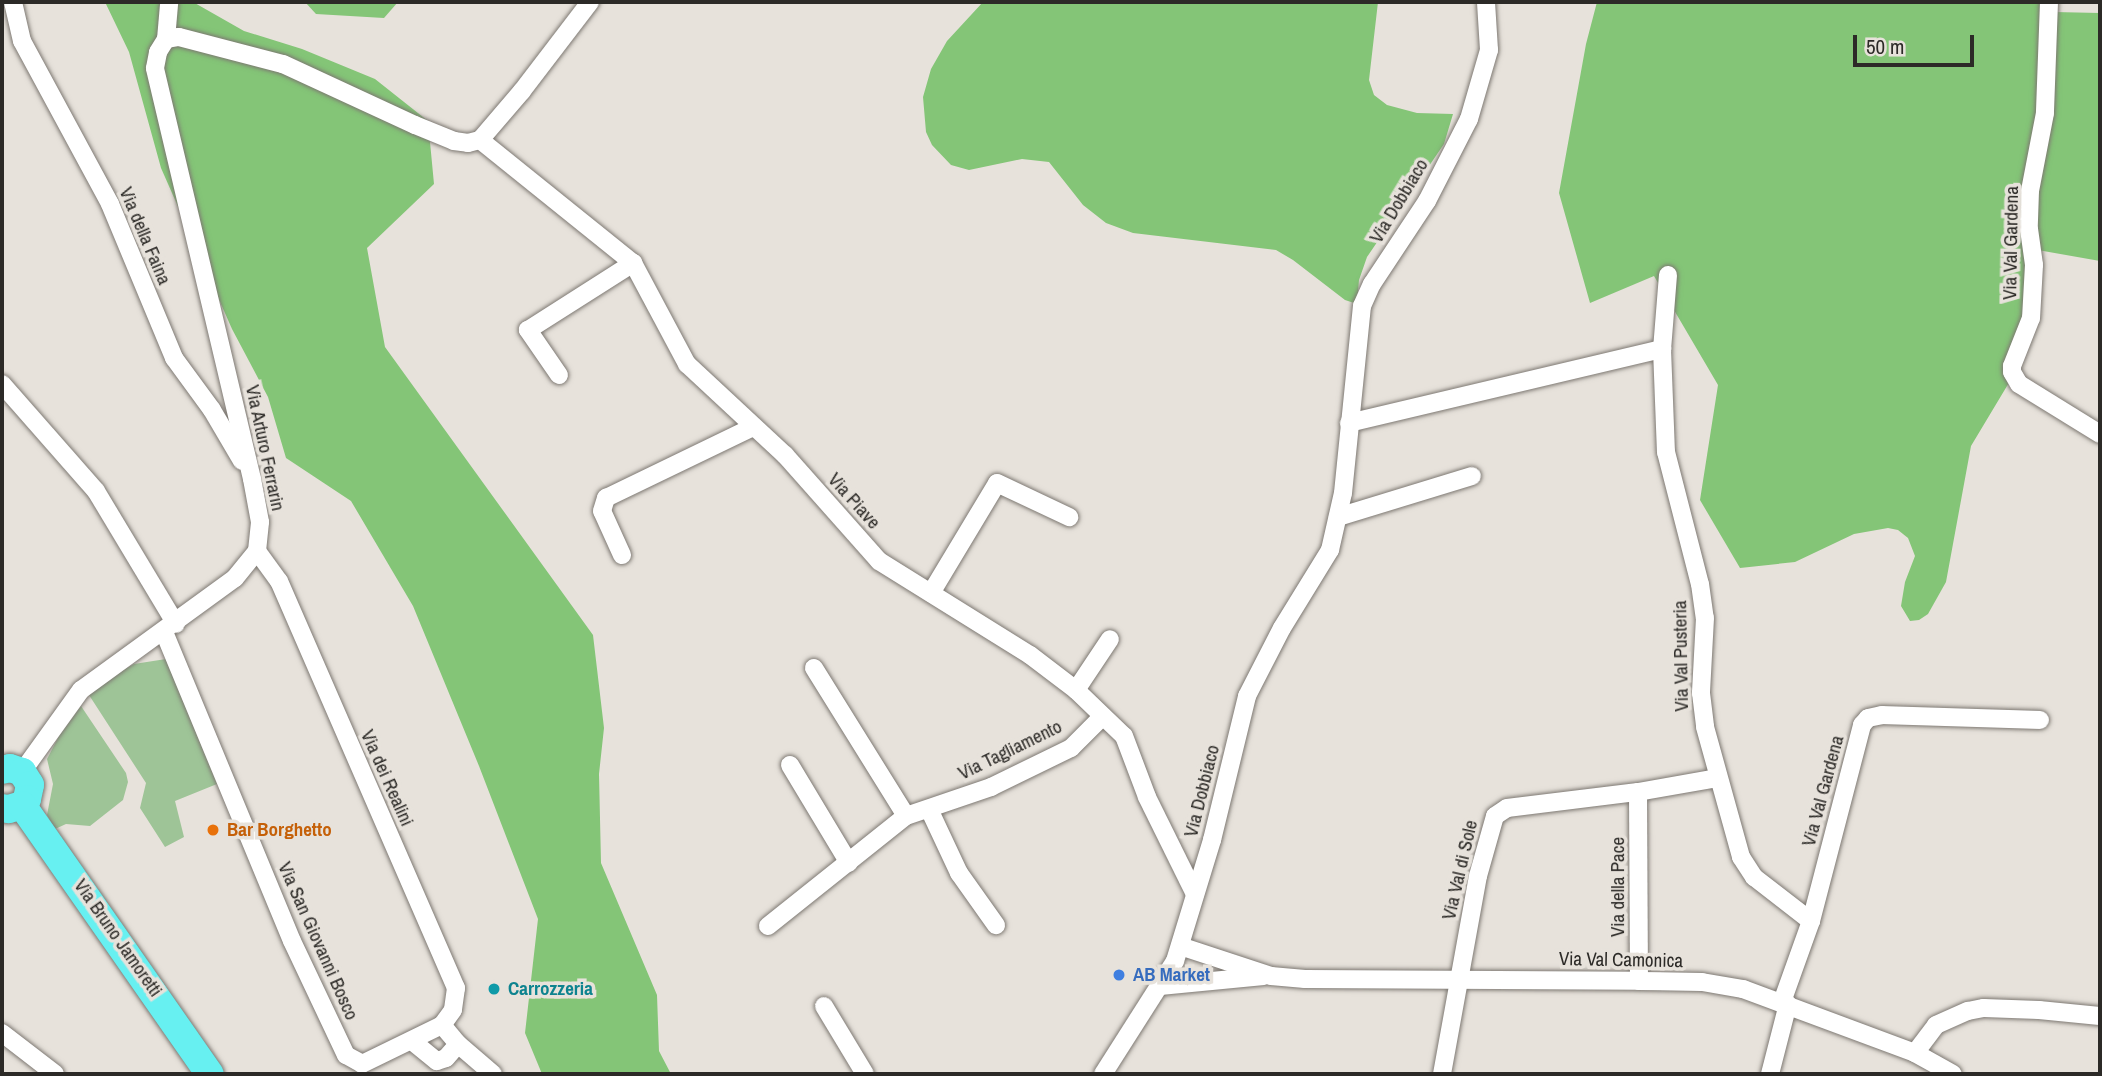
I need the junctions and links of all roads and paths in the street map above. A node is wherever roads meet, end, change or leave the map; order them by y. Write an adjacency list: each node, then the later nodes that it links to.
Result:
1 (13, 2): 17 (street, Via della Faina)
2 (169, 2): 6 (street, Via Arturo Ferrarin)
3 (590, 2): 7 (street)
4 (1486, 2): 13 (street, Via Dobbiaco)
5 (2049, 2): 15 (street, Via Val Gardena)
6 (166, 39): 7 (street); 17 (street, Via Arturo Ferrarin)
7 (480, 140): 8 (street, Via Piave)
8 (633, 263): 11 (street); 14 (street, Via Piave)
9 (1668, 275): 10 (street, Via Val Pusteria)
10 (1662, 349): 13 (street); 31 (street, Via Val Pusteria)
11 (559, 375)
12 (2, 384): 23 (street, Via San Giovanni Bosco)
13 (1349, 423): 19 (street, Via Dobbiaco)
14 (753, 427): 21 (street); 22 (street, Via Piave)
15 (2100, 433)
16 (1472, 476): 19 (street)
17 (252, 480): 20 (street, Via Arturo Ferrarin)
18 (1069, 517): 22 (street)
19 (1338, 517): 37 (street, Via Dobbiaco)
20 (257, 551): 23 (street); 49 (street, Via dei Realini)
21 (622, 555)
22 (931, 593): 26 (street, Via Piave)
23 (170, 628): 30 (street); 54 (street, Via San Giovanni Bosco)
24 (1110, 639): 26 (street)
25 (814, 668): 35 (street)
26 (1076, 690): 27 (street, Via Piave)
27 (1103, 716): 34 (street, Via Tagliamento); 37 (street, Via Piave)
28 (2040, 720): 38 (street, Via Val Gardena)
29 (790, 765): 36 (street)
30 (12, 771): 33 (main road, Via Bruno Jamoretti)
31 (1717, 778): 32 (street, Via Val di Sole); 38 (street, Via Val Pusteria)
32 (1638, 792): 43 (street, Via Val di Sole); 44 (street, Via della Pace)
33 (12, 806): 56 (main road, Via Bruno Jamoretti)
34 (929, 809): 35 (street, Via Tagliamento); 39 (street)
35 (906, 816): 36 (street, Via Tagliamento)
36 (849, 863): 40 (street, Via Tagliamento)
37 (1195, 894): 41 (street, Via Dobbiaco)
38 (1811, 920): 46 (street, Via Val Gardena)
39 (996, 925)
40 (768, 926)
41 (1180, 946): 42 (street, Via Val Camonica); 45 (street, Via Dobbiaco)
42 (1271, 976): 43 (street, Via Val Camonica); 45 (street, Via Val Camonica)
43 (1458, 981): 44 (street, Via Val Camonica); 60 (street, Via Val di Sole)
44 (1639, 981): 46 (street, Via Val Camonica)
45 (1160, 986): 59 (street, Via Dobbiaco)
46 (1785, 1003): 53 (street, Via Val Camonica); 61 (street, Via Val Gardena)
47 (824, 1006): 58 (street)
48 (2100, 1016): 53 (street)
49 (442, 1025): 51 (street); 52 (street)
50 (2, 1033): 55 (street)
51 (412, 1041): 52 (street); 54 (street)
52 (458, 1044): 57 (street)
53 (1915, 1053): 62 (street, Via Val Camonica)
54 (361, 1069)
55 (55, 1074)
56 (210, 1074)
57 (493, 1074)
58 (865, 1074)
59 (1103, 1074)
60 (1442, 1074)
61 (1770, 1074)
62 (1952, 1074)

